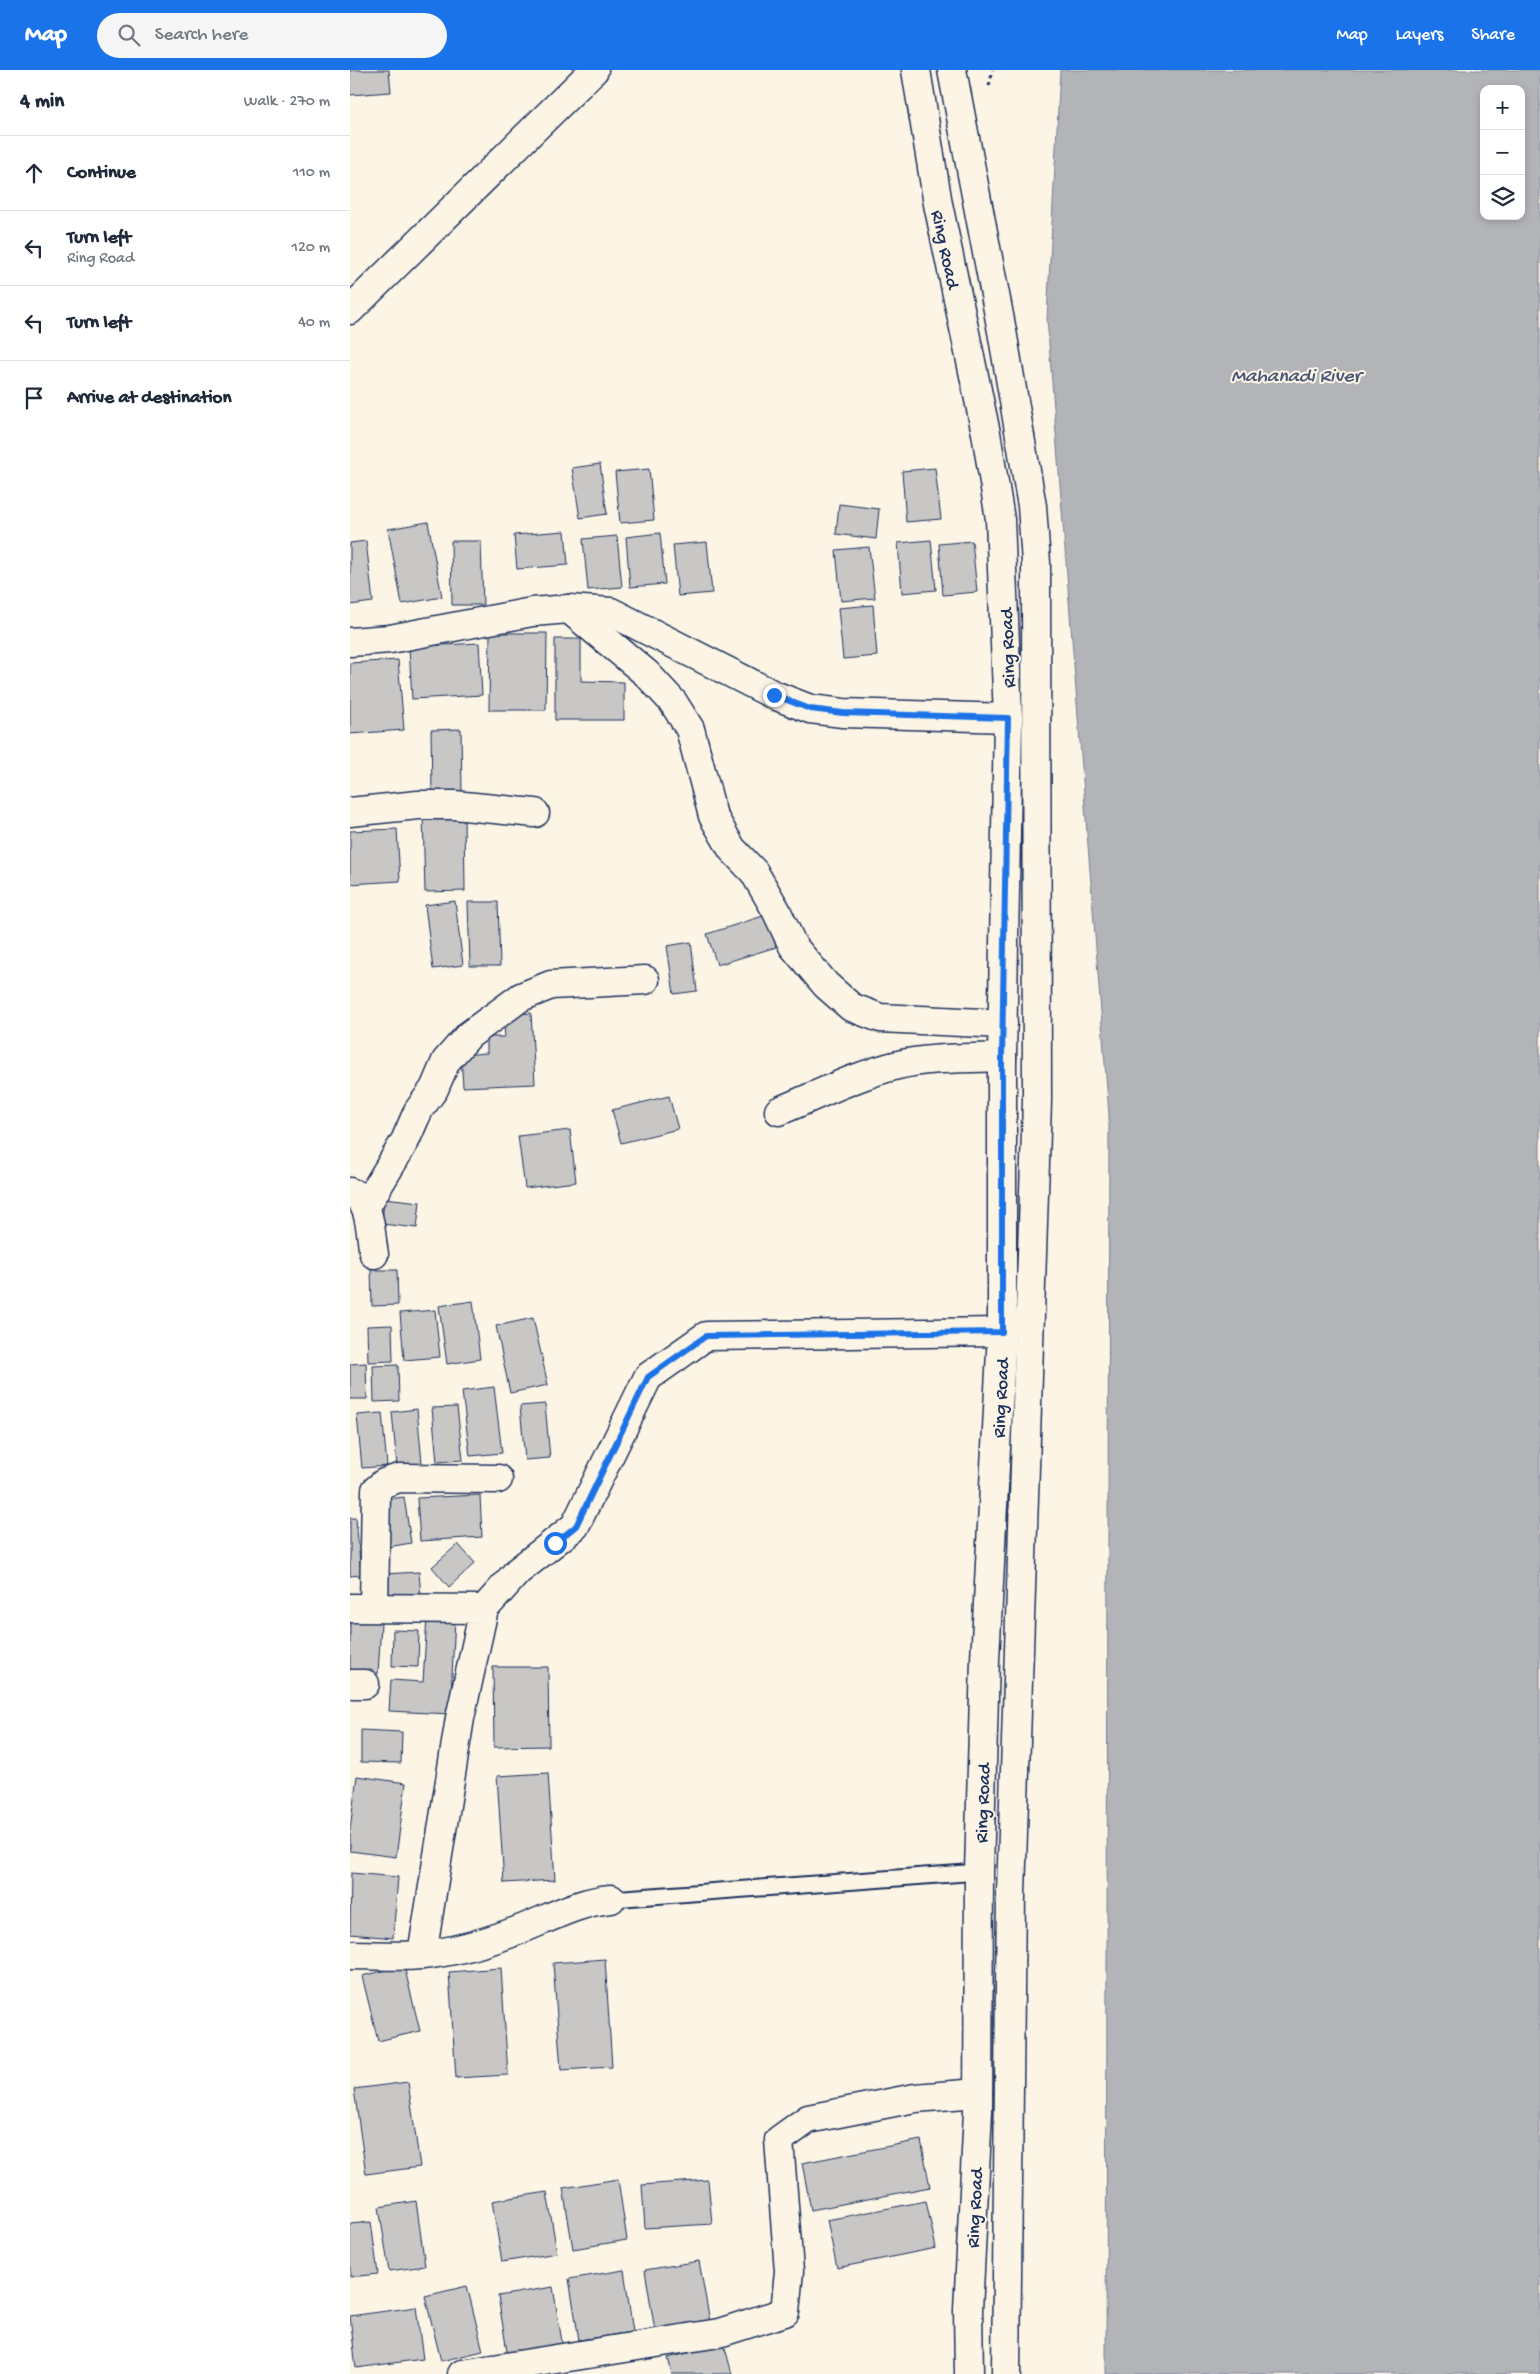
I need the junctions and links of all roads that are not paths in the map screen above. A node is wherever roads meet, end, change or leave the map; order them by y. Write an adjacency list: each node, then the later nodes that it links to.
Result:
1 (594, 70): 4 (street)
2 (916, 70): 7 (street, Ring Road)
3 (952, 70): 27 (street, Ring Road)
4 (350, 310)
5 (569, 608): 6 (street); 7 (street); 11 (street)
6 (350, 642)
7 (1008, 718): 11 (street, Ring Road)
8 (350, 812): 9 (street)
9 (535, 813)
10 (645, 980): 14 (street)
11 (1003, 1024): 12 (street, Ring Road)
12 (1002, 1058): 13 (street); 16 (street, Ring Road)
13 (779, 1111)
14 (358, 1199): 15 (street)
15 (374, 1254)
16 (1002, 1332): 19 (street); 20 (street, Ring Road)
17 (498, 1479): 18 (street)
18 (362, 1608): 19 (street)
19 (484, 1609): 23 (street)
20 (980, 1872): 21 (lane); 24 (street, Ring Road)
21 (612, 1899): 23 (street)
22 (350, 1955): 23 (street)
23 (422, 1955)
24 (978, 2094): 25 (street); 26 (street, Ring Road)
25 (462, 2374)
26 (969, 2374)
27 (1006, 2374)

